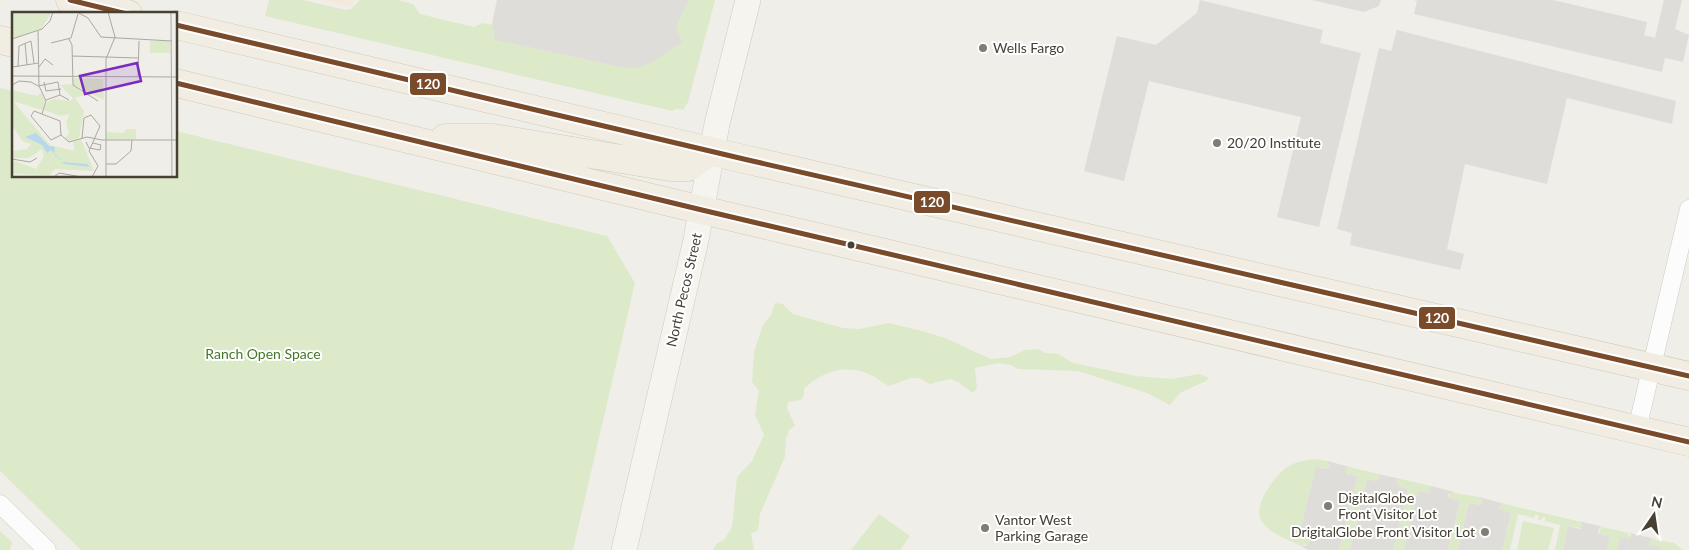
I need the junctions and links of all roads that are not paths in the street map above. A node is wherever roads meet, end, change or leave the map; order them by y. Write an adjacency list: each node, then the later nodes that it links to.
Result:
1 (70, 0): 3 (main road)
2 (748, 0): 7 (street, North Pecos Street)
3 (120, 12)
4 (178, 25): 7 (main road)
5 (178, 83): 6 (main road)
6 (401, 138): 7 (main road); 9 (main road)
7 (711, 151): 9 (street, North Pecos Street); 10 (main road)
8 (1689, 209): 10 (street)
9 (702, 210): 12 (main road); 16 (street, North Pecos Street)
10 (1653, 367): 11 (main road); 12 (street)
11 (1689, 376)
12 (1637, 429): 13 (main road)
13 (1689, 442)
14 (0, 504): 15 (street)
15 (47, 550)
16 (624, 550)

